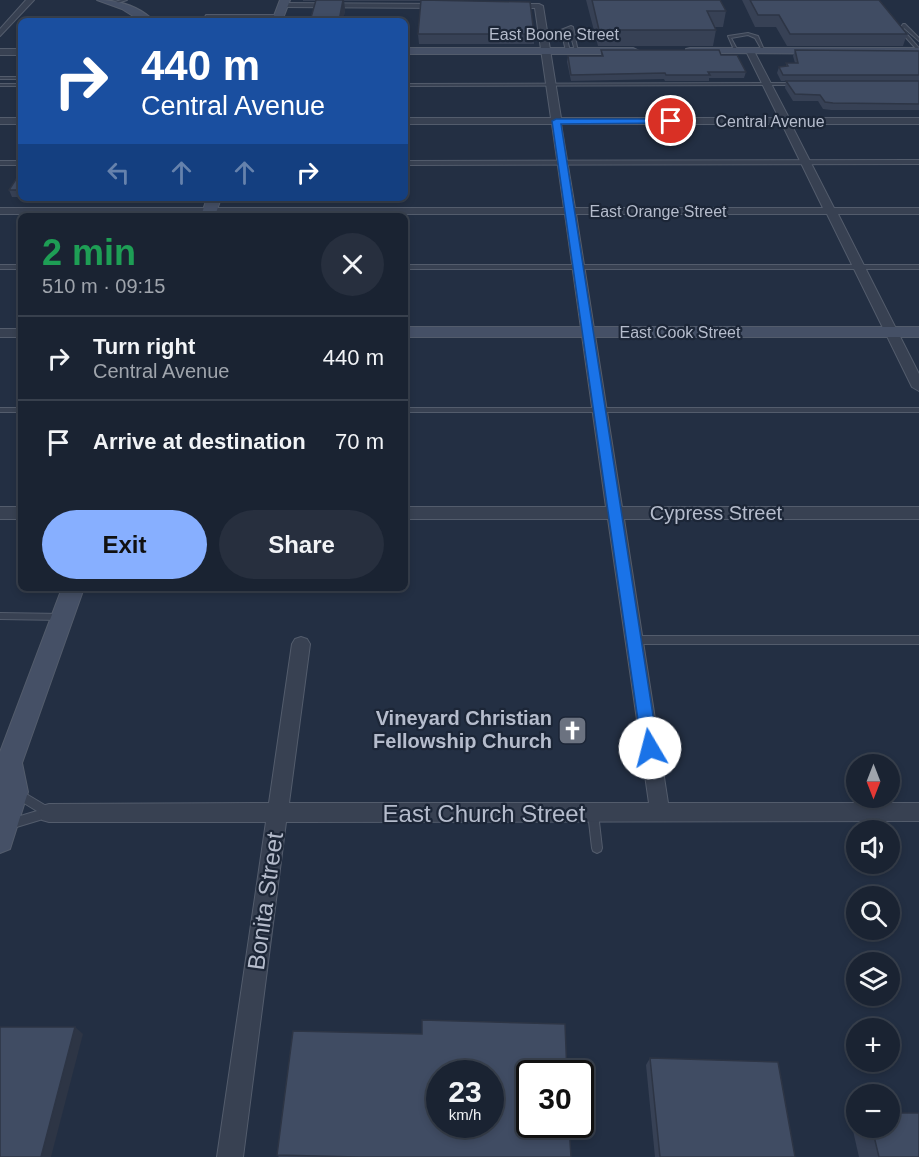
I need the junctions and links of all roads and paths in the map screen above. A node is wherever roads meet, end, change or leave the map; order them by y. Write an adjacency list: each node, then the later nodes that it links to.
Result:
1 (30, 0): 10 (street)
2 (102, 0): 4 (street)
3 (125, 0): 4 (lane)
4 (114, 3): 9 (street)
5 (447, 6): 7 (street)
6 (504, 6): 17 (street)
7 (281, 11): 8 (lane)
8 (206, 16)
9 (143, 18)
10 (2, 28)
11 (564, 35): 12 (lane); 12 (lane); 18 (lane)
12 (573, 35): 18 (lane)
13 (905, 35): 14 (lane); 14 (lane); 24 (lane)
14 (915, 35): 15 (lane)
15 (919, 40)
16 (408, 51): 17 (street, East Boone Street)
17 (546, 51): 18 (street, East Boone Street); 29 (street)
18 (573, 51): 19 (street, East Boone Street)
19 (645, 51)
20 (679, 51): 21 (street)
21 (736, 51): 22 (street); 23 (lane)
22 (750, 51): 23 (street); 30 (street)
23 (764, 51): 24 (street)
24 (919, 51)
25 (0, 52): 26 (street)
26 (18, 52)
27 (0, 78): 28 (lane)
28 (18, 78)
29 (551, 84): 30 (lane); 34 (lane); 38 (street)
30 (767, 84): 31 (lane); 39 (street)
31 (802, 84)
32 (0, 85): 33 (lane)
33 (18, 85)
34 (408, 85)
35 (0, 121): 36 (street)
36 (18, 121)
37 (408, 121): 38 (street, Central Avenue)
38 (556, 121): 39 (street, Central Avenue); 43 (street)
39 (785, 121): 40 (street, Central Avenue); 44 (street)
40 (919, 121)
41 (919, 162): 44 (lane)
42 (408, 163): 43 (lane)
43 (563, 163): 44 (lane); 49 (street)
44 (806, 163): 50 (street)
45 (0, 164): 46 (lane)
46 (18, 164)
47 (210, 208): 48 (street, East Orange Street); 49 (street, East Orange Street)
48 (0, 211)
49 (570, 211): 50 (street, East Orange Street); 55 (street)
50 (830, 211): 51 (street, East Orange Street); 56 (street)
51 (919, 211)
52 (0, 267): 53 (lane)
53 (18, 267)
54 (408, 267): 55 (lane)
55 (578, 267): 56 (lane); 58 (street)
56 (858, 267): 57 (lane); 59 (street)
57 (919, 267)
58 (588, 332): 59 (street, East Cook Street); 63 (street, East Cook Street); 67 (street)
59 (891, 332): 60 (street, East Cook Street); 64 (street)
60 (919, 332)
61 (0, 333): 62 (street)
62 (18, 333)
63 (408, 333)
64 (919, 387)
65 (18, 410): 69 (lane)
66 (408, 410): 67 (lane)
67 (600, 410): 68 (lane); 73 (street)
68 (919, 410)
69 (0, 411)
70 (0, 513): 71 (street)
71 (18, 513)
72 (408, 513): 73 (street, Cypress Street)
73 (615, 513): 74 (street, Cypress Street); 78 (street)
74 (919, 513)
75 (72, 591): 77 (street)
76 (0, 616): 77 (lane)
77 (62, 617): 81 (street)
78 (634, 640): 79 (lane); 85 (street)
79 (919, 640)
80 (301, 644): 86 (street, Bonita Street)
81 (6, 780): 83 (lane); 87 (street)
82 (919, 812): 85 (street, East Church Street)
83 (49, 813): 86 (street, East Church Street); 87 (lane)
84 (593, 813): 85 (street, East Church Street); 86 (street, East Church Street); 88 (lane)
85 (660, 813)
86 (278, 814): 89 (street, Bonita Street)
87 (1, 831)
88 (597, 849)
89 (230, 1157)

